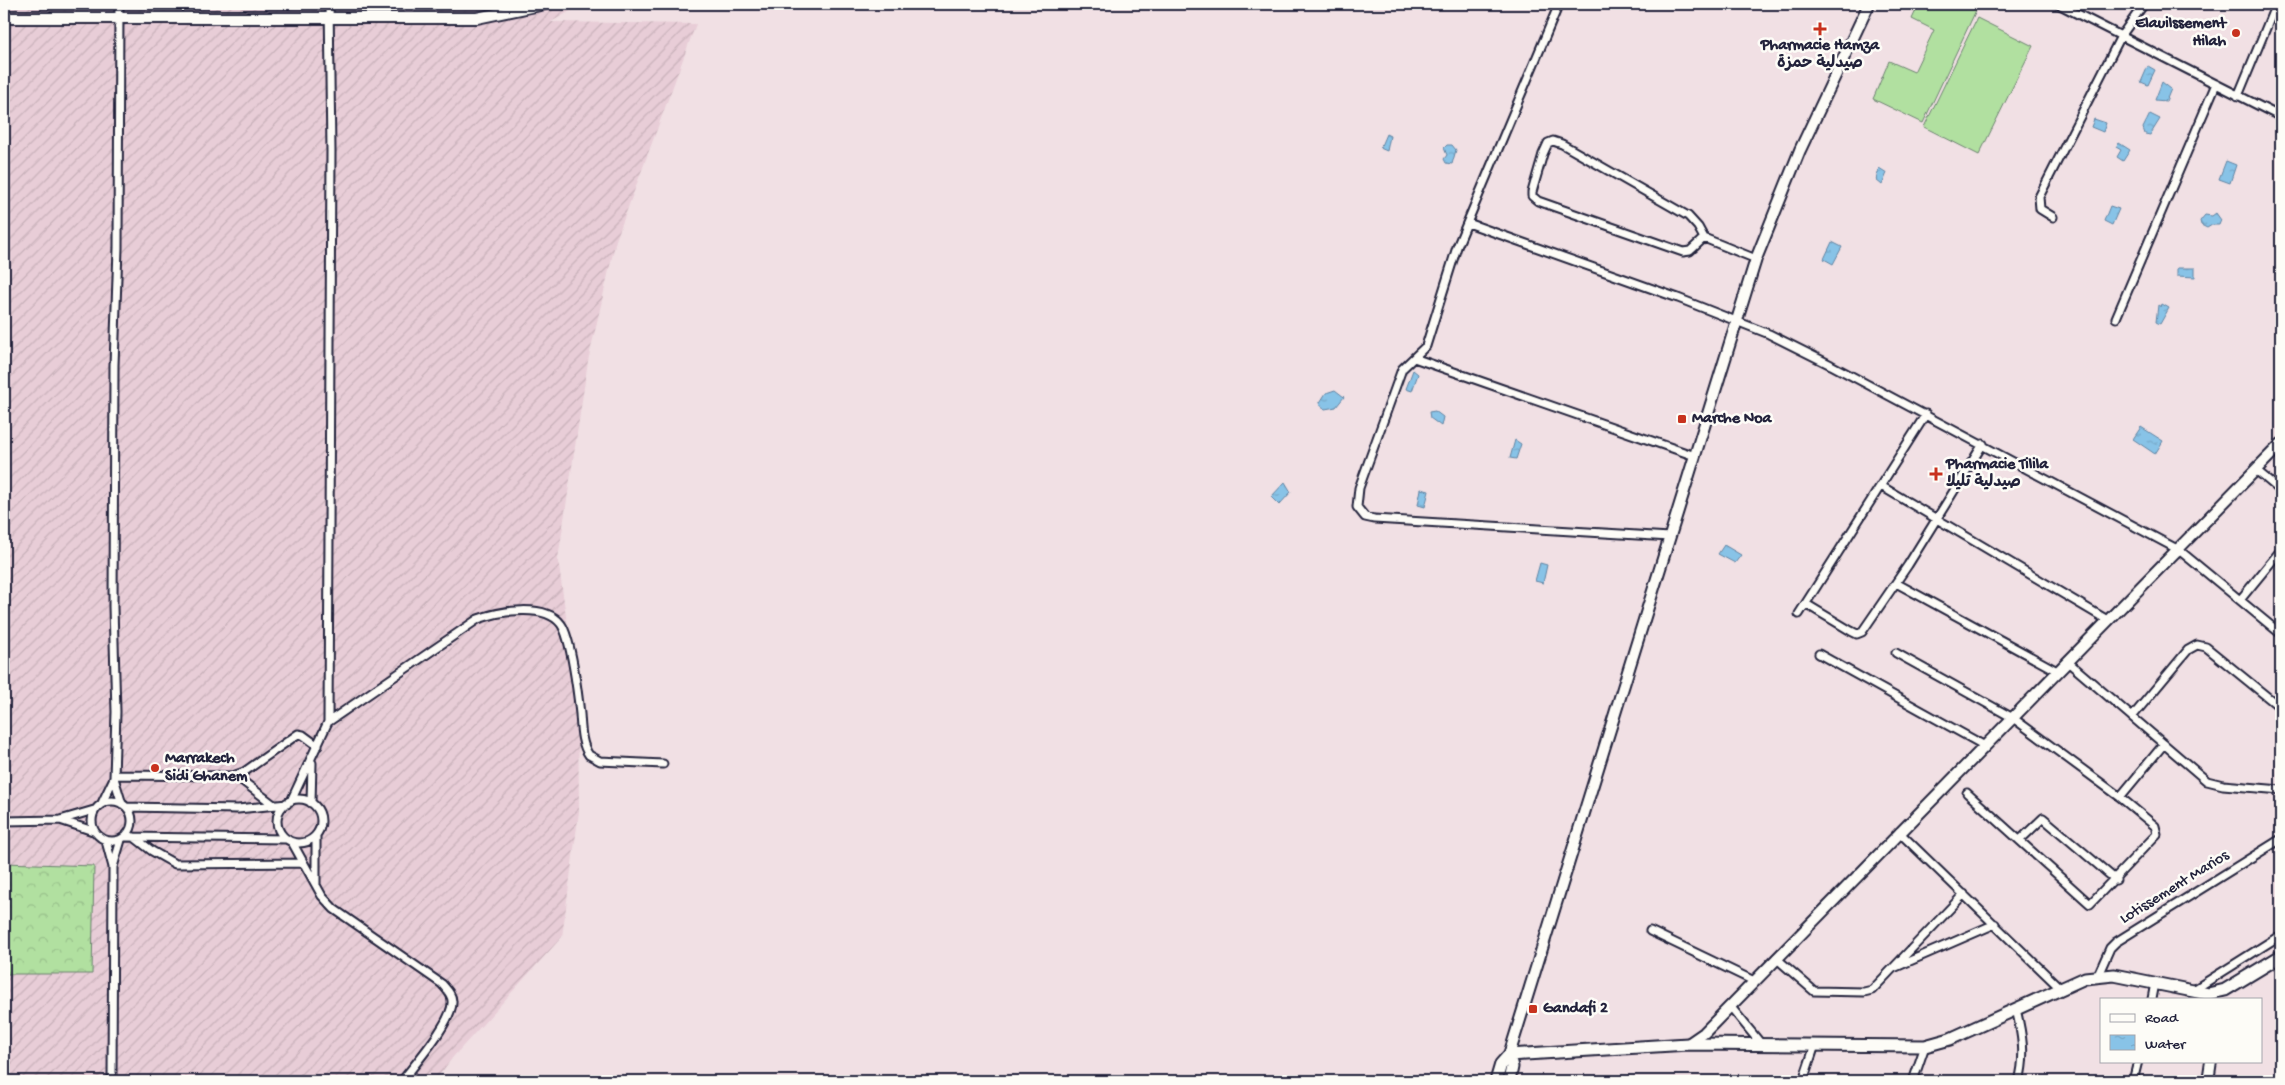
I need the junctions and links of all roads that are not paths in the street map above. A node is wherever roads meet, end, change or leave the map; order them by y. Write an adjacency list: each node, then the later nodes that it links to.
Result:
1 (119, 4): 10 (street)
2 (329, 4): 11 (street)
3 (545, 4): 11 (street)
4 (1559, 4): 17 (street)
5 (1869, 4): 19 (street)
6 (2058, 4): 12 (street)
7 (2144, 4): 12 (street)
8 (2276, 4): 14 (street)
9 (4, 18): 10 (street)
10 (119, 18): 11 (street); 53 (street)
11 (328, 18): 47 (street)
12 (2121, 36): 13 (street); 16 (street)
13 (2216, 84): 14 (street); 20 (street)
14 (2238, 96): 15 (street)
15 (2281, 118)
16 (2053, 218)
17 (1468, 223): 21 (street); 22 (street)
18 (1704, 238): 18 (street); 19 (street)
19 (1756, 259): 21 (street)
20 (2116, 318)
21 (1737, 321): 23 (street); 26 (street)
22 (1414, 358): 26 (street); 31 (street)
23 (1926, 414): 24 (street); 28 (street)
24 (1983, 444): 30 (street); 32 (street)
25 (2281, 444): 27 (street)
26 (1695, 456): 31 (street)
27 (2256, 470): 29 (street); 32 (street)
28 (1881, 486): 30 (street); 36 (street)
29 (2281, 491)
30 (1937, 518): 34 (street); 38 (street)
31 (1670, 537): 99 (street)
32 (2180, 550): 35 (street); 38 (street)
33 (2281, 550): 35 (street)
34 (1896, 583): 36 (street); 43 (street)
35 (2240, 600): 39 (street)
36 (1806, 604): 37 (street)
37 (1799, 614)
38 (2109, 621): 42 (street)
39 (2281, 634)
40 (1896, 653): 46 (street)
41 (1819, 654): 50 (street)
42 (2068, 662): 43 (street); 45 (street)
43 (2059, 672): 46 (street)
44 (2281, 708): 45 (street)
45 (2132, 717): 48 (street)
46 (2013, 718): 50 (street); 57 (street)
47 (328, 722): 49 (street); 52 (street)
48 (2164, 744): 55 (street); 57 (street)
49 (318, 746): 51 (street); 54 (street)
50 (1985, 746): 67 (street)
51 (312, 760): 59 (street); 60 (street)
52 (664, 764)
53 (114, 776): 54 (street); 58 (street); 62 (street)
54 (236, 776): 61 (street)
55 (2281, 790)
56 (1967, 793): 72 (street)
57 (2120, 797): 77 (street)
58 (102, 803): 62 (street); 63 (street)
59 (288, 803): 60 (street); 61 (street); 74 (street)
60 (310, 803): 68 (street)
61 (274, 805): 62 (street)
62 (125, 806): 70 (street)
63 (94, 810): 64 (street); 66 (street)
64 (60, 820): 65 (street); 66 (street)
65 (4, 821)
66 (93, 831): 73 (street)
67 (1899, 832): 79 (street); 84 (street)
68 (316, 836): 74 (street); 78 (street)
69 (134, 837): 70 (street); 74 (street); 75 (street)
70 (124, 838): 73 (street); 76 (street)
71 (2281, 838): 86 (street, Lotissement Marios)
72 (2020, 840): 77 (street); 77 (street)
73 (106, 841): 76 (street)
74 (289, 841): 75 (street)
75 (303, 864): 78 (street)
76 (113, 867): 102 (street)
77 (2116, 880)
78 (316, 885): 103 (street)
79 (1964, 894): 80 (street); 85 (street)
80 (1995, 924): 85 (street); 89 (street)
81 (1650, 931): 87 (street)
82 (2281, 934): 90 (street)
83 (2281, 956): 91 (main road)
84 (1776, 958): 85 (street); 87 (street)
85 (1894, 968)
86 (2098, 975): 88 (main road); 89 (main road)
87 (1754, 981): 93 (street)
88 (2155, 983): 90 (main road); 92 (street)
89 (2060, 988): 94 (main road)
90 (2192, 991): 91 (main road)
91 (2218, 996)
92 (2152, 998)
93 (1730, 1006): 95 (street); 96 (street)
94 (2016, 1009): 98 (main road); 108 (street)
95 (1688, 1044): 96 (main road); 99 (main road)
96 (1762, 1045): 97 (main road)
97 (1815, 1045): 98 (main road); 106 (street)
98 (1925, 1046): 107 (street)
99 (1509, 1055): 104 (main road); 105 (main road)
100 (2138, 1062): 109 (street)
101 (2211, 1062): 110 (street)
102 (112, 1081)
103 (402, 1081)
104 (1496, 1081)
105 (1509, 1081)
106 (1803, 1081)
107 (1913, 1081)
108 (2019, 1081)
109 (2133, 1081)
110 (2208, 1081)

